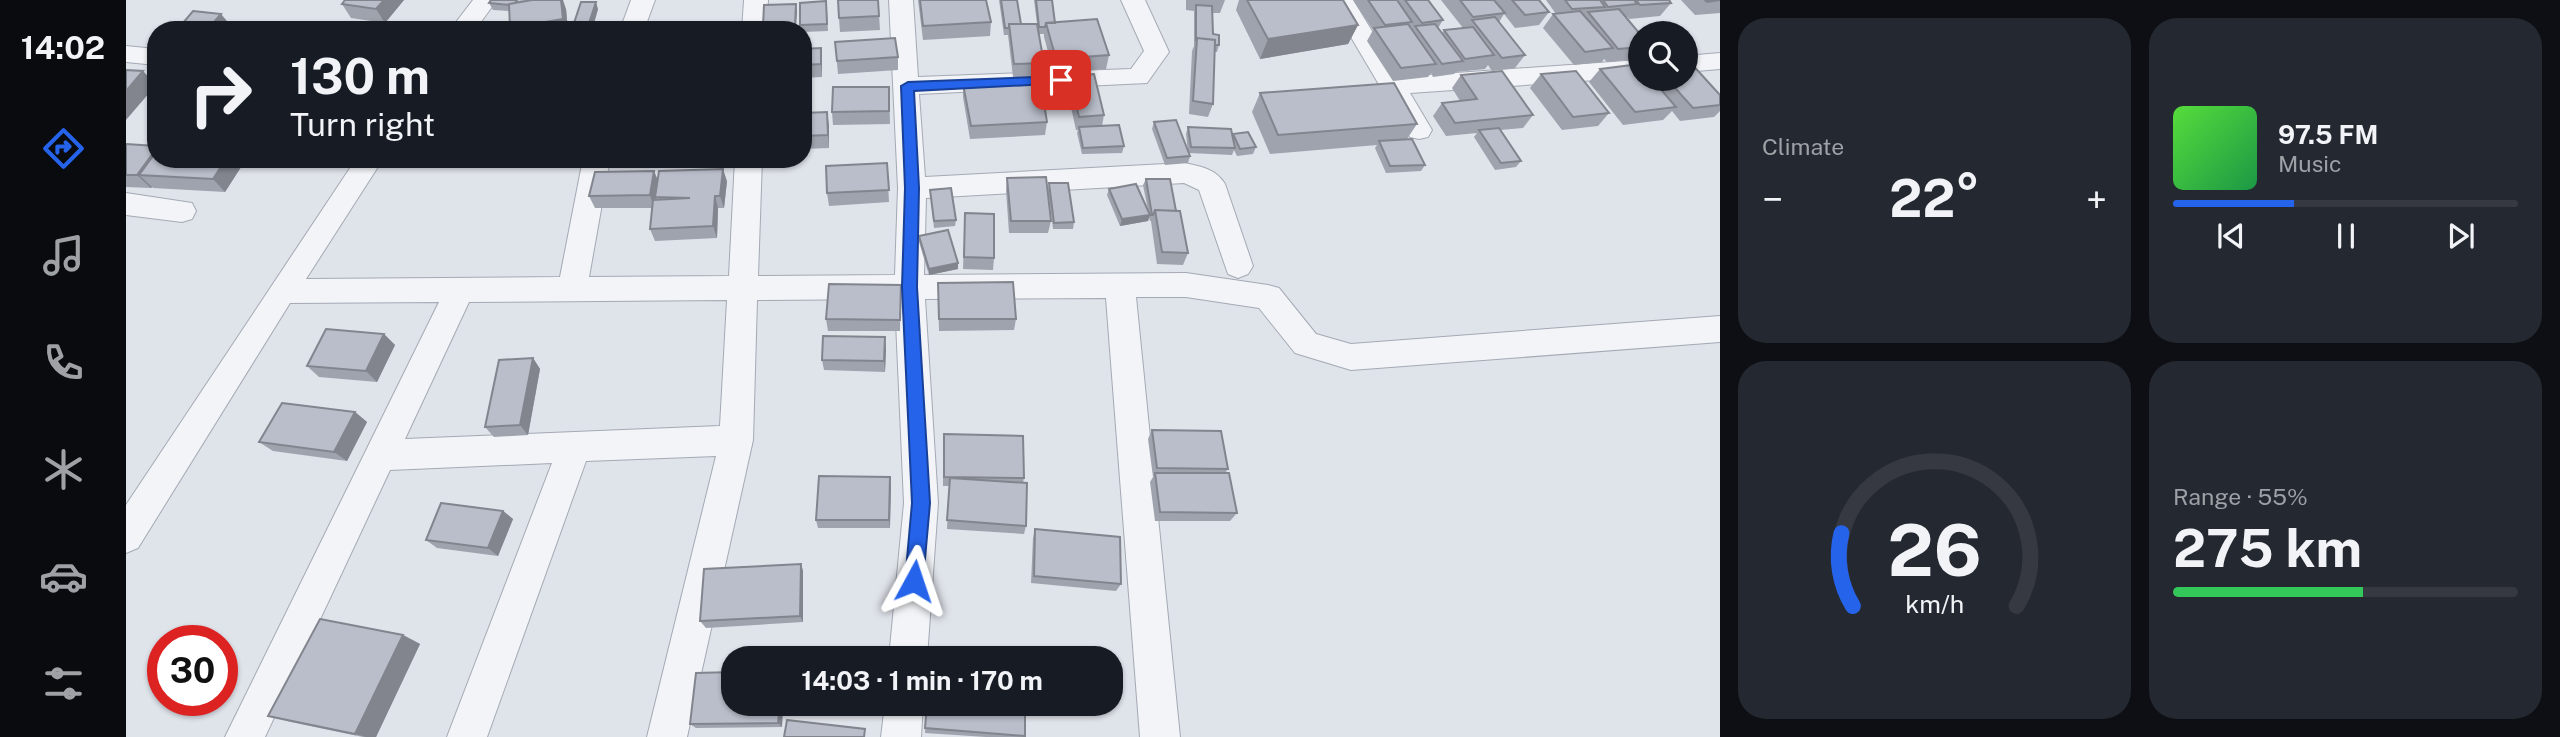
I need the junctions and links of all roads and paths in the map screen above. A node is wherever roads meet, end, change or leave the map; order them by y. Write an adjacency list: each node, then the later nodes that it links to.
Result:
1 (485, 0): 7 (street)
2 (643, 0): 8 (street)
3 (756, 0): 9 (street)
4 (901, 0): 15 (street)
5 (1133, 0): 15 (street)
6 (1341, 0): 16 (street)
7 (469, 21)
8 (635, 21)
9 (755, 21)
10 (126, 54): 11 (street)
11 (147, 56)
12 (1720, 61): 13 (street)
13 (1698, 63)
14 (1628, 69): 16 (street)
15 (908, 86): 21 (street)
16 (1391, 86): 17 (street)
17 (1419, 130)
18 (364, 168): 30 (street)
19 (595, 168): 29 (street)
20 (749, 168): 27 (street)
21 (912, 188): 24 (street); 26 (street)
22 (126, 204): 23 (street)
23 (182, 211)
24 (1238, 266)
25 (1119, 285): 26 (street); 31 (street); 42 (street)
26 (909, 287): 27 (street); 36 (street)
27 (745, 288): 29 (street); 32 (street)
28 (460, 289): 29 (street); 30 (street); 34 (street)
29 (572, 289)
30 (282, 291): 35 (street)
31 (1720, 329)
32 (736, 440): 33 (street); 40 (street)
33 (575, 448): 34 (street); 39 (street)
34 (380, 456): 38 (street)
35 (126, 536)
36 (909, 646)
37 (903, 716): 41 (street)
38 (245, 737)
39 (467, 737)
40 (667, 737)
41 (901, 737)
42 (1160, 737)

